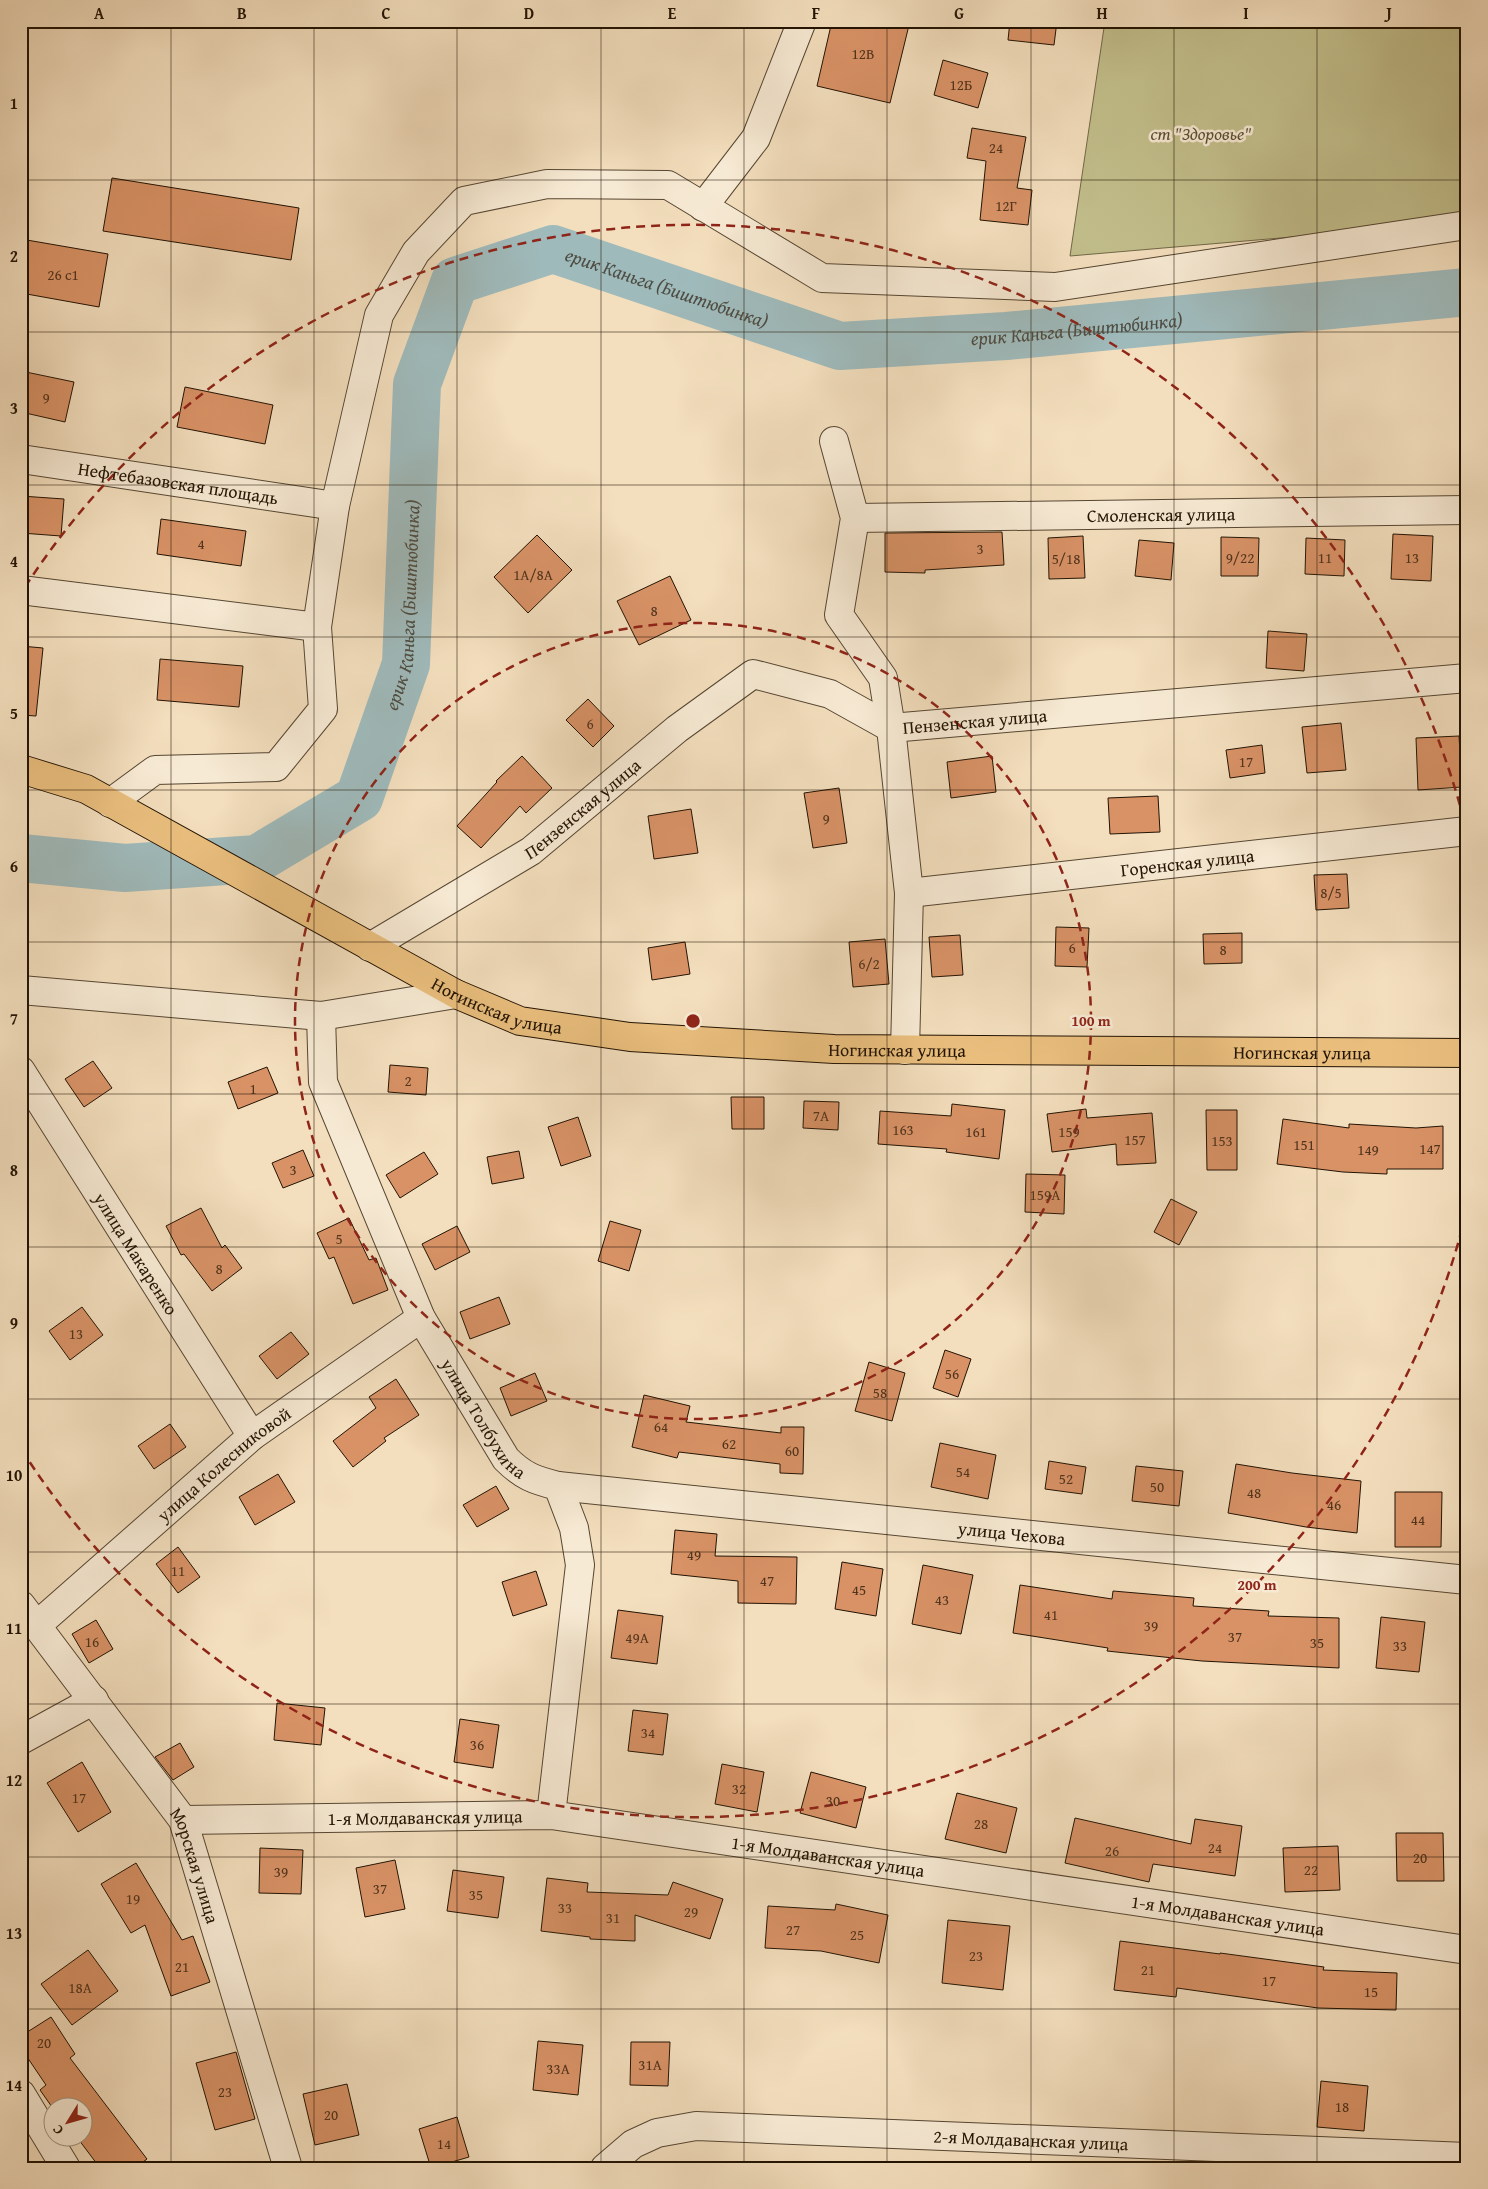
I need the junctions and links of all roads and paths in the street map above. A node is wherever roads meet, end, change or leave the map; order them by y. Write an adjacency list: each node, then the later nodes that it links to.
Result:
1 (802, 21): 2 (street)
2 (703, 207): 3 (street); 6 (street)
3 (1467, 225)
4 (834, 441): 8 (street)
5 (21, 459): 6 (street, Нефтебазовская площадь)
6 (334, 506): 10 (street)
7 (1467, 510): 8 (street, Смоленская улица)
8 (855, 518): 12 (street)
9 (21, 590): 10 (street)
10 (317, 627): 14 (street)
11 (1467, 678): 12 (street, Пензенская улица)
12 (891, 728): 16 (street); 17 (street, Пензенская улица)
13 (21, 769): 14 (main road, Ногинская улица)
14 (110, 803): 17 (main road, Ногинская улица)
15 (1467, 831): 16 (street, Горенская улица)
16 (909, 893): 21 (street)
17 (359, 941): 19 (main road, Ногинская улица)
18 (21, 990): 20 (street)
19 (456, 994): 20 (street); 21 (main road, Ногинская улица)
20 (321, 1016): 24 (street, улица Толбухина)
21 (905, 1050): 22 (main road, Ногинская улица)
22 (1467, 1053)
23 (21, 1071): 25 (street, улица Макаренко)
24 (421, 1318): 25 (street, улица Колесниковой); 26 (street, улица Толбухина)
25 (252, 1436): 28 (street, улица Колесниковой)
26 (558, 1486): 27 (street, улица Чехова); 31 (street)
27 (1467, 1580)
28 (29, 1615): 29 (street, Морская улица)
29 (94, 1700): 30 (street); 32 (street, Морская улица)
30 (21, 1740)
31 (551, 1815): 32 (street, 1-я Молдаванская улица); 33 (street, 1-я Молдаванская улица)
32 (183, 1820): 37 (street, Морская улица)
33 (1467, 1950)
34 (21, 2094): 36 (street)
35 (1467, 2157): 38 (street, 2-я Молдаванская улица)
36 (66, 2168)
37 (288, 2168)
38 (606, 2168)

